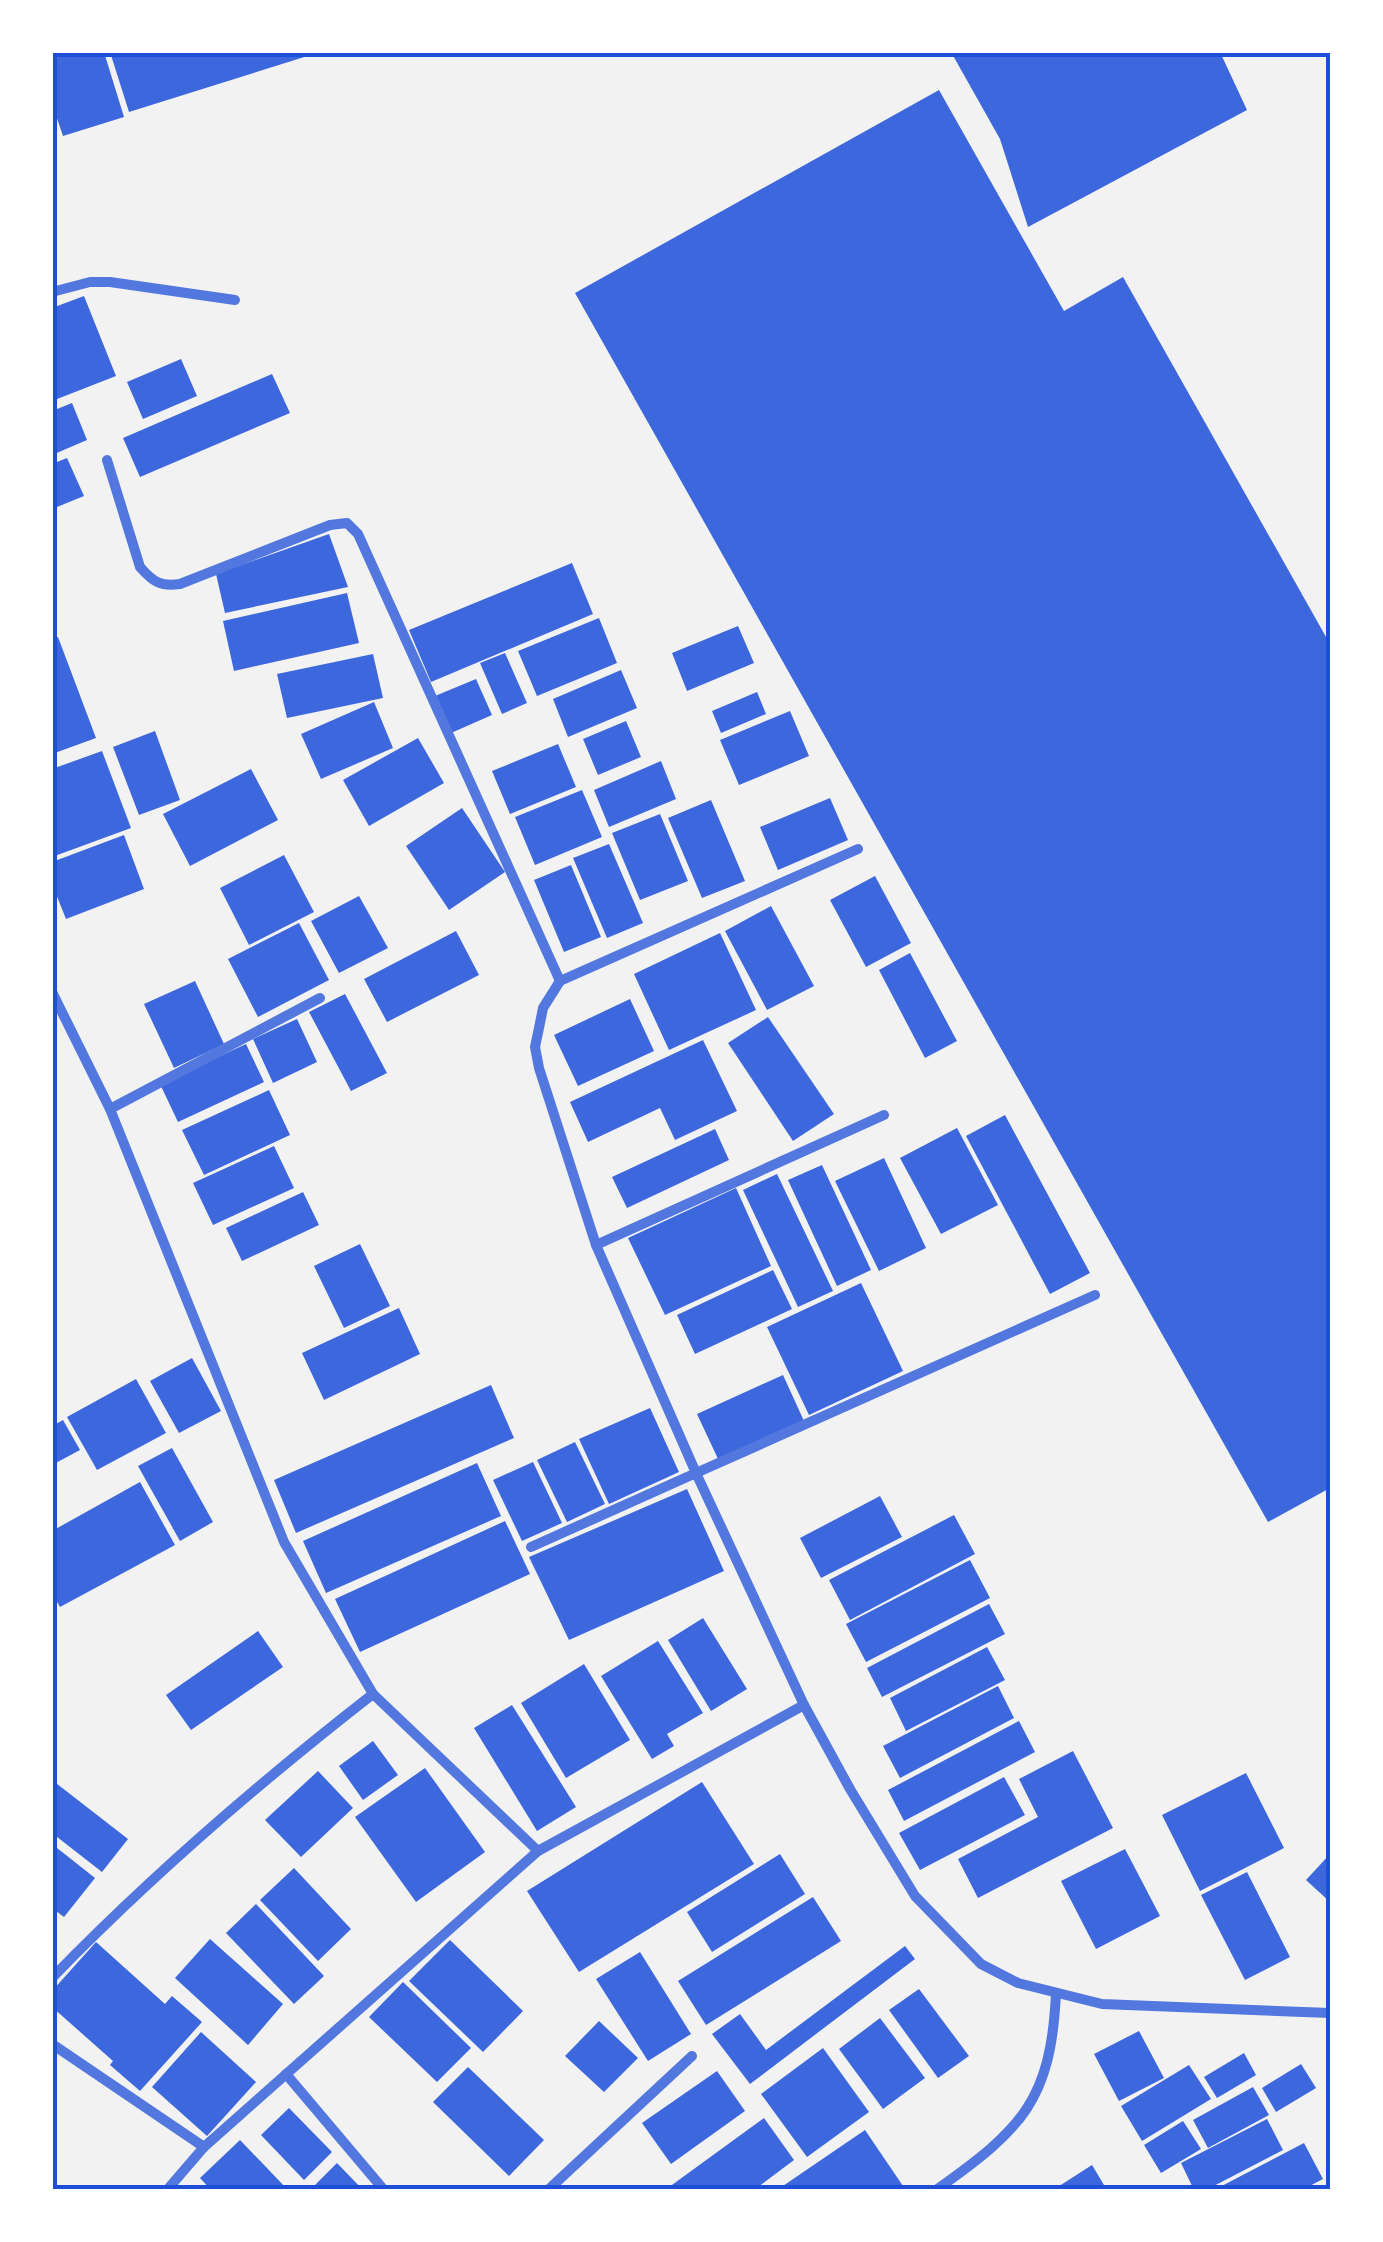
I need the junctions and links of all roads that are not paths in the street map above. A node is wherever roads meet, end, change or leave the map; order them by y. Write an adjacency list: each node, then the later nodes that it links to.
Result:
1 (52, 292): 2 (street)
2 (235, 300)
3 (108, 460): 5 (street)
4 (858, 849): 5 (street)
5 (560, 981): 10 (street)
6 (52, 992): 8 (street)
7 (320, 998): 8 (street)
8 (110, 1109): 14 (street)
9 (884, 1114): 10 (street)
10 (596, 1245): 12 (street)
11 (1095, 1294): 12 (street)
12 (696, 1473): 13 (street); 15 (street)
13 (531, 1547)
14 (373, 1694): 16 (street); 17 (street)
15 (804, 1705): 16 (street); 18 (street)
16 (538, 1850): 22 (street)
17 (52, 1978)
18 (1056, 1992): 19 (street); 27 (street)
19 (1330, 2012)
20 (52, 2044): 23 (street)
21 (692, 2056): 26 (street)
22 (286, 2074): 23 (street); 25 (street)
23 (204, 2147): 24 (street)
24 (167, 2190)
25 (384, 2190)
26 (548, 2190)
27 (936, 2190)

